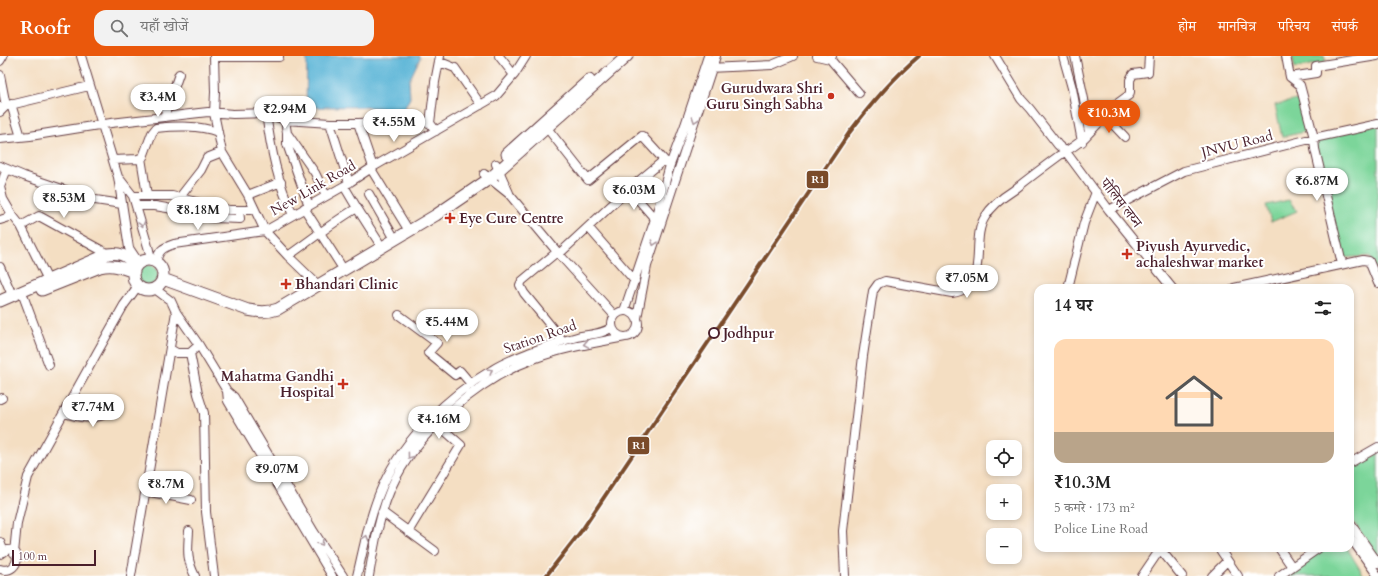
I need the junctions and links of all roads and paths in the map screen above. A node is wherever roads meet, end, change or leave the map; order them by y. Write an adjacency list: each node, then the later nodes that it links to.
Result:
1 (3, 56): 21 (street)
2 (81, 56): 27 (street)
3 (214, 56): 18 (street); 31 (street)
4 (499, 56): 25 (street)
5 (526, 56): 25 (street, New Link Road)
6 (617, 56): 56 (main road)
7 (627, 56): 41 (main road)
8 (708, 56): 22 (street)
9 (716, 56): 22 (street)
10 (793, 56): 22 (street)
11 (817, 56): 19 (street)
12 (995, 56): 52 (street, पोलिस लय्न)
13 (1063, 56): 50 (street)
14 (1075, 56): 45 (street)
15 (1149, 56): 34 (street)
16 (1286, 56): 26 (street)
17 (1377, 56): 26 (street)
18 (280, 58)
19 (831, 58): 28 (street)
20 (440, 59): 29 (street); 38 (street)
21 (0, 61)
22 (708, 68): 55 (street); 116 (street, one-way to 116)
23 (179, 74): 33 (street)
24 (0, 75): 30 (street)
25 (514, 75): 29 (street, New Link Road)
26 (1290, 76): 48 (street)
27 (89, 86): 30 (street); 40 (street)
28 (859, 93)
29 (481, 105): 42 (street, New Link Road)
30 (4, 107): 46 (street)
31 (214, 113): 32 (street); 33 (street); 43 (street)
32 (266, 113): 35 (street); 61 (street)
33 (164, 117): 40 (street)
34 (1106, 117): 45 (street); 47 (street)
35 (285, 120): 36 (street); 44 (street)
36 (330, 123): 37 (street); 62 (street)
37 (358, 123): 38 (street); 58 (street)
38 (430, 123): 42 (street)
39 (1378, 124): 48 (street, JNVU Road)
40 (102, 125): 46 (street); 54 (street)
41 (547, 128): 55 (street); 56 (main road)
42 (436, 131): 58 (street, New Link Road)
43 (218, 132): 51 (street); 53 (street)
44 (287, 133): 70 (street); 74 (street)
45 (1089, 133): 50 (street)
46 (21, 137): 49 (street)
47 (1125, 137)
48 (1314, 138): 78 (street, JNVU Road); 95 (street)
49 (0, 139)
50 (1082, 142): 52 (street)
51 (222, 152): 68 (street); 71 (street)
52 (1066, 152): 64 (street, पोलिस लय्न); 163 (street)
53 (141, 158): 54 (street); 67 (street)
54 (113, 160): 60 (street)
55 (667, 162): 63 (street); 81 (street)
56 (498, 167): 59 (main road); 66 (street)
57 (4, 168): 72 (street); 80 (street)
58 (372, 168): 62 (street, New Link Road); 84 (street)
59 (487, 176): 66 (street); 84 (main road); 101 (main road)
60 (118, 177): 69 (street); 72 (street)
61 (281, 182): 68 (street); 79 (street)
62 (347, 184): 70 (street, New Link Road); 75 (street)
63 (629, 189): 81 (street); 85 (street)
64 (1096, 192): 78 (street, पोलिस लय्न); 103 (street)
65 (369, 194): 88 (street)
66 (509, 194): 90 (street)
67 (146, 195): 69 (street); 71 (street)
68 (248, 195): 77 (street)
69 (133, 196): 73 (street)
70 (326, 196): 74 (street, New Link Road)
71 (180, 197): 76 (street)
72 (122, 204): 97 (street)
73 (137, 206): 76 (street); 93 (street, one-way to 93)
74 (306, 207): 79 (street, New Link Road); 87 (street)
75 (357, 208): 87 (street); 89 (street)
76 (239, 210): 77 (street)
77 (254, 210): 86 (street)
78 (1109, 210): 104 (street, पोलिस लय्न)
79 (293, 215): 86 (street, New Link Road)
80 (13, 216): 82 (street); 83 (street)
81 (655, 219): 100 (street)
82 (0, 220)
83 (21, 226): 91 (street); 99 (street)
84 (406, 226): 88 (main road)
85 (588, 227): 90 (street); 100 (street)
86 (265, 232): 92 (street); 93 (street, New Link Road)
87 (320, 234): 92 (street); 94 (street)
88 (392, 234): 89 (main road)
89 (378, 241): 94 (main road)
90 (558, 253): 115 (street); 119 (street)
91 (108, 254): 97 (main road); 99 (main road)
92 (288, 256): 101 (street)
93 (153, 261): 97 (main road); 98 (main road)
94 (340, 264): 101 (main road)
95 (1342, 264): 102 (street); 105 (street)
96 (0, 267): 108 (street)
97 (137, 267): 106 (main road); 109 (main road)
98 (163, 276): 101 (main road); 107 (main road)
99 (48, 280): 108 (main road)
100 (635, 281): 112 (street)
101 (315, 282)
102 (1378, 283)
103 (1069, 284)
104 (1168, 284)
105 (1252, 284)
106 (138, 286): 107 (main road); 127 (street)
107 (155, 289): 113 (street)
108 (12, 295): 110 (main road)
109 (24, 298): 111 (main road); 123 (street)
110 (0, 301)
111 (0, 309)
112 (624, 311): 115 (street); 116 (street)
113 (176, 312): 120 (street); 121 (street)
114 (399, 315): 124 (street)
115 (614, 316): 117 (street)
116 (637, 318): 118 (street)
117 (612, 327): 118 (street); 119 (street, Station Road)
118 (625, 337): 128 (street, Station Road, one-way to 128)
119 (563, 341): 124 (street, Station Road, one-way to 119)
120 (199, 345): 122 (street); 125 (street)
121 (170, 349): 122 (street); 133 (street)
122 (190, 354): 158 (street)
123 (49, 365)
124 (471, 384): 128 (street, Station Road)
125 (227, 391): 159 (street); 160 (street, one-way to 160)
126 (113, 406): 127 (street)
127 (64, 413): 148 (street)
128 (434, 422): 135 (street, Station Road, one-way to 135); 138 (street); 161 (street, Station Road, one-way to 128)
129 (1378, 440): 131 (street)
130 (1378, 447): 132 (street)
131 (1354, 454)
132 (1354, 461)
133 (145, 491): 134 (street); 156 (street)
134 (191, 500)
135 (382, 512): 138 (street); 162 (street, Station Road)
136 (1354, 529): 150 (street)
137 (189, 530): 157 (street)
138 (408, 532): 141 (street)
139 (0, 542): 147 (street)
140 (1354, 543): 155 (street)
141 (435, 552)
142 (1159, 552): 153 (street)
143 (1163, 552): 165 (street)
144 (1221, 552): 149 (street)
145 (1282, 552): 151 (street)
146 (1313, 552): 151 (street)
147 (2, 553): 148 (street)
148 (14, 553): 154 (street)
149 (1227, 561): 166 (street); 167 (street)
150 (1378, 563)
151 (1292, 567): 168 (street)
152 (0, 569): 154 (street)
153 (1144, 573): 164 (street)
154 (12, 574)
155 (1376, 575)
156 (131, 576)
157 (195, 576)
158 (214, 576)
159 (331, 576)
160 (343, 576)
161 (357, 576)
162 (369, 576)
163 (845, 576)
164 (1152, 576)
165 (1182, 576)
166 (1212, 576)
167 (1238, 576)
168 (1279, 576)

